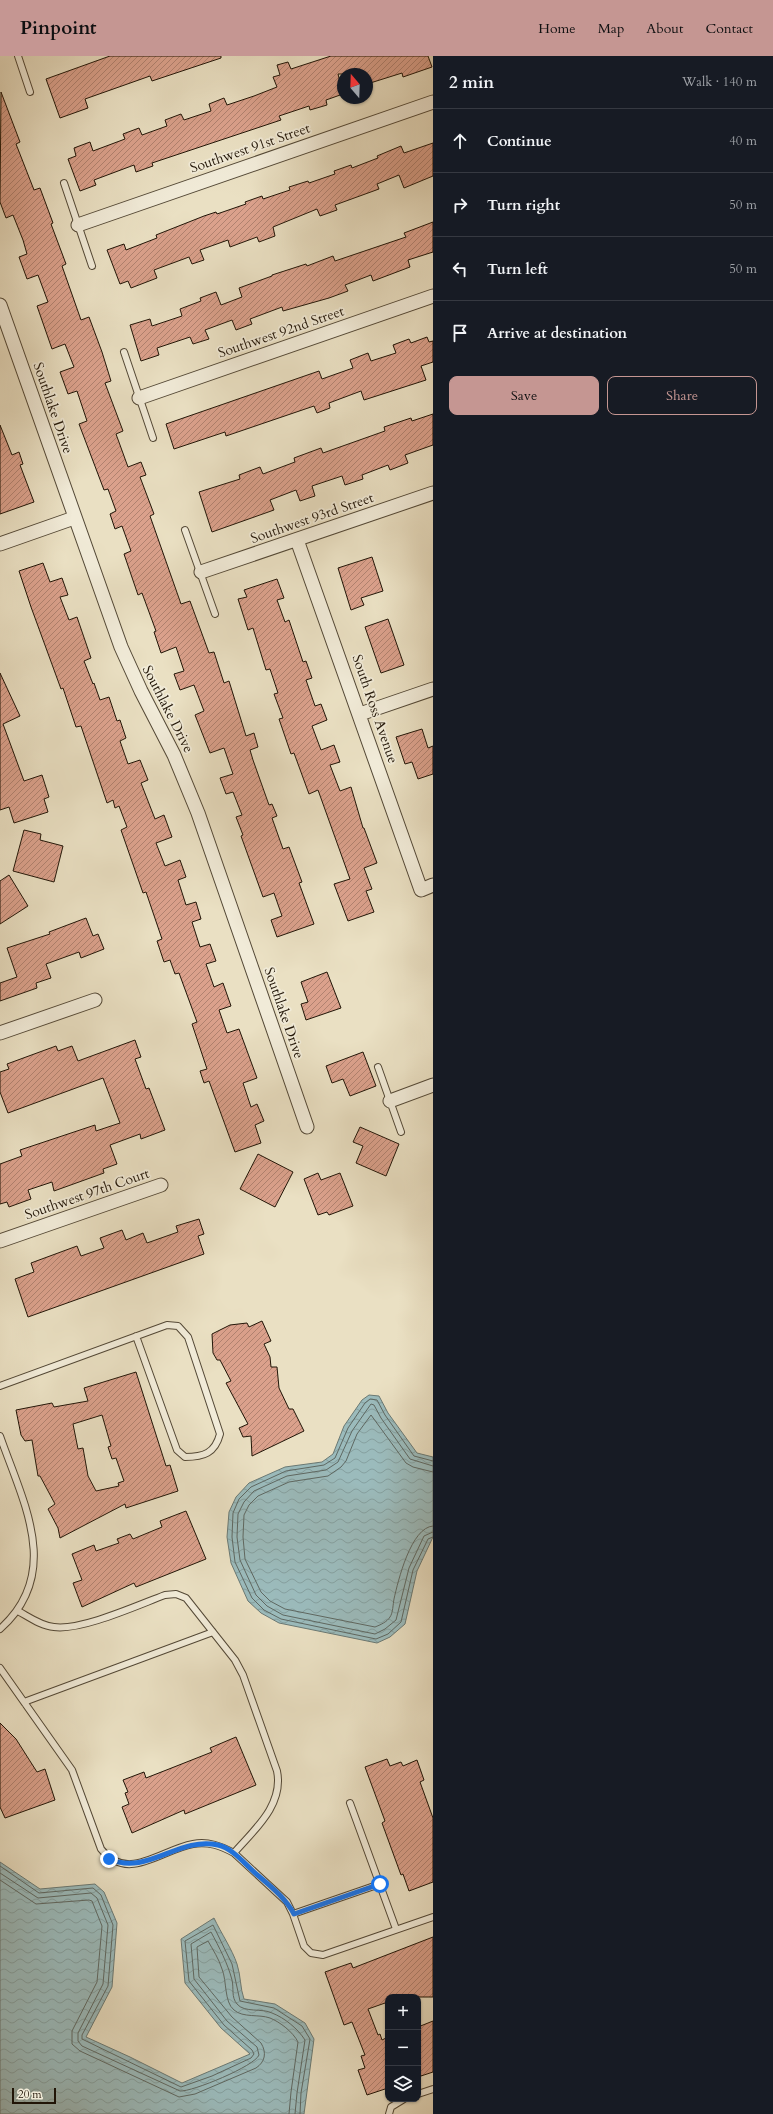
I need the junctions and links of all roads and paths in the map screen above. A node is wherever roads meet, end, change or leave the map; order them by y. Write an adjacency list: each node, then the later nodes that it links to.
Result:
1 (18, 56): 2 (lane)
2 (30, 92)
3 (433, 102): 5 (street, Southwest 91st Street)
4 (64, 183): 5 (lane)
5 (78, 225): 6 (lane)
6 (92, 266)
7 (433, 296): 10 (street, Southwest 92nd Street)
8 (0, 305): 13 (street, Southlake Drive)
9 (124, 352): 10 (lane)
10 (139, 398): 11 (lane)
11 (153, 438)
12 (433, 493): 15 (street, Southwest 93rd Street)
13 (74, 518): 16 (street); 27 (street, Southlake Drive)
14 (185, 530): 17 (lane)
15 (297, 540): 17 (street, Southwest 93rd Street); 20 (street, South Ross Avenue)
16 (0, 544)
17 (201, 572): 18 (lane)
18 (215, 614)
19 (433, 689): 20 (street)
20 (360, 714): 21 (street, South Ross Avenue)
21 (433, 885)
22 (95, 1000): 23 (street)
23 (0, 1033)
24 (378, 1067): 26 (lane)
25 (433, 1085): 26 (street)
26 (390, 1101): 28 (lane)
27 (307, 1127)
28 (401, 1132)
29 (161, 1185): 30 (street, Southwest 97th Court)
30 (0, 1241)
31 (136, 1336): 31 (lane); 32 (lane)
32 (0, 1386)
33 (0, 1436): 34 (lane)
34 (18, 1611): 35 (lane); 36 (lane)
35 (0, 1629)
36 (213, 1632): 38 (lane); 40 (lane)
37 (0, 1668): 38 (lane)
38 (24, 1702): 40 (lane)
39 (350, 1803): 41 (lane)
40 (234, 1853): 42 (lane)
41 (380, 1884): 42 (lane); 44 (lane)
42 (294, 1914): 44 (lane)
43 (433, 1917): 44 (lane)
44 (396, 1928)
45 (433, 2089): 46 (lane)
46 (421, 2093)
47 (399, 2102): 48 (lane)
48 (389, 2114)

